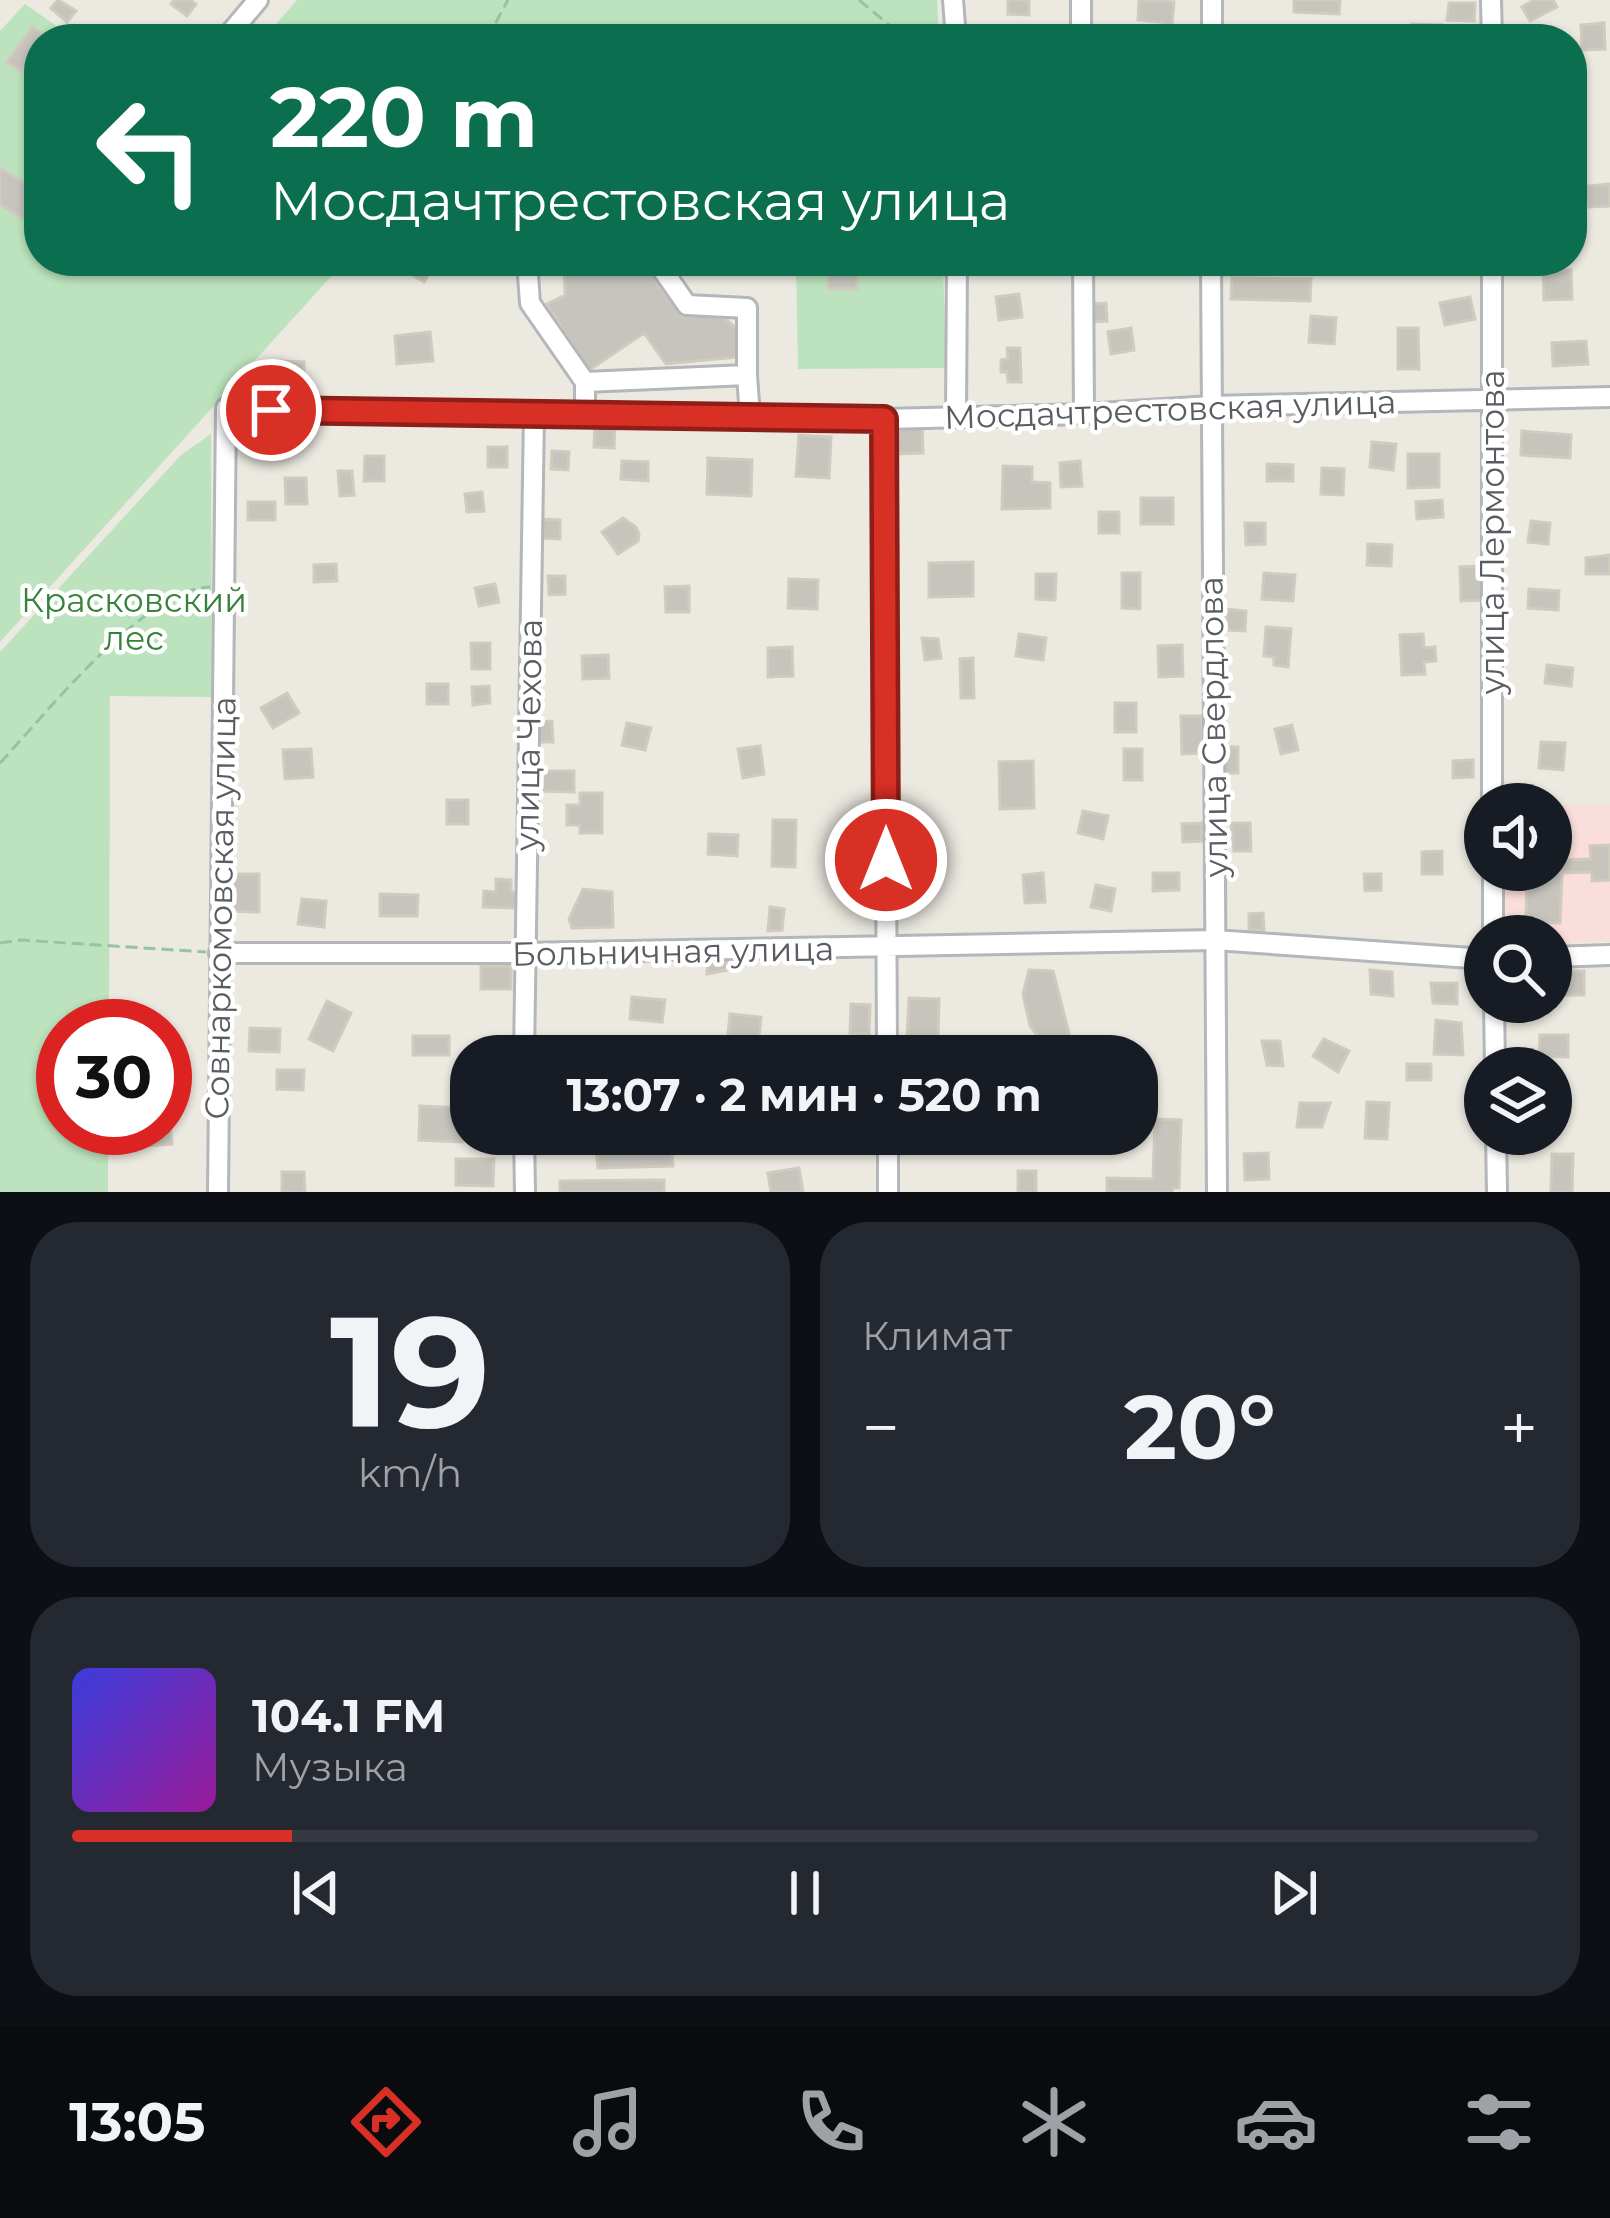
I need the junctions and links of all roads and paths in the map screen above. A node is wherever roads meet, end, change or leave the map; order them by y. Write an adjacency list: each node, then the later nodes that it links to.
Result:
1 (258, 0): 3 (street)
2 (860, 0): 4 (path)
3 (238, 24)
4 (888, 24)
5 (528, 276): 12 (street)
6 (667, 276): 11 (street)
7 (957, 276): 21 (street)
8 (1083, 276): 19 (street)
9 (1211, 276): 15 (street, улица Свердлова)
10 (1492, 276): 13 (street, улица Лермонтова)
11 (747, 375): 12 (street); 20 (street)
12 (585, 382): 18 (street)
13 (1492, 398): 14 (street, Мосдачтрестовская улица); 15 (street, Мосдачтрестовская улица); 25 (street, улица Лермонтова)
14 (1610, 398)
15 (1210, 406): 19 (street, Мосдачтрестовская улица); 26 (street, улица Свердлова)
16 (226, 408): 17 (street, Мосдачтрестовская улица); 23 (street, Совнаркомовская улица)
17 (534, 414): 18 (street, Мосдачтрестовская улица); 30 (street, улица Чехова)
18 (585, 414): 20 (street, Мосдачтрестовская улица)
19 (1084, 414): 21 (street, Мосдачтрестовская улица)
20 (750, 417): 22 (street, Мосдачтрестовская улица)
21 (956, 417): 22 (street, Мосдачтрестовская улица)
22 (884, 419): 28 (street)
23 (224, 587): 24 (path); 29 (street, Совнаркомовская улица)
24 (0, 763)
25 (1492, 783)
26 (1215, 940): 28 (street, Больничная улица); 33 (street, Больничная улица); 42 (street, улица Свердлова)
27 (0, 943): 29 (path)
28 (887, 948): 30 (street, Больничная улица); 35 (street)
29 (220, 953): 30 (street, Больничная улица); 39 (street, Совнаркомовская улица)
30 (523, 953): 34 (street, улица Чехова)
31 (1610, 955): 32 (street)
32 (1572, 956)
33 (1464, 958)
34 (524, 1035)
35 (887, 1035)
36 (524, 1155): 40 (street)
37 (888, 1155): 41 (street)
38 (1496, 1155): 43 (street)
39 (218, 1192)
40 (525, 1192)
41 (888, 1192)
42 (1217, 1192)
43 (1497, 1192)

